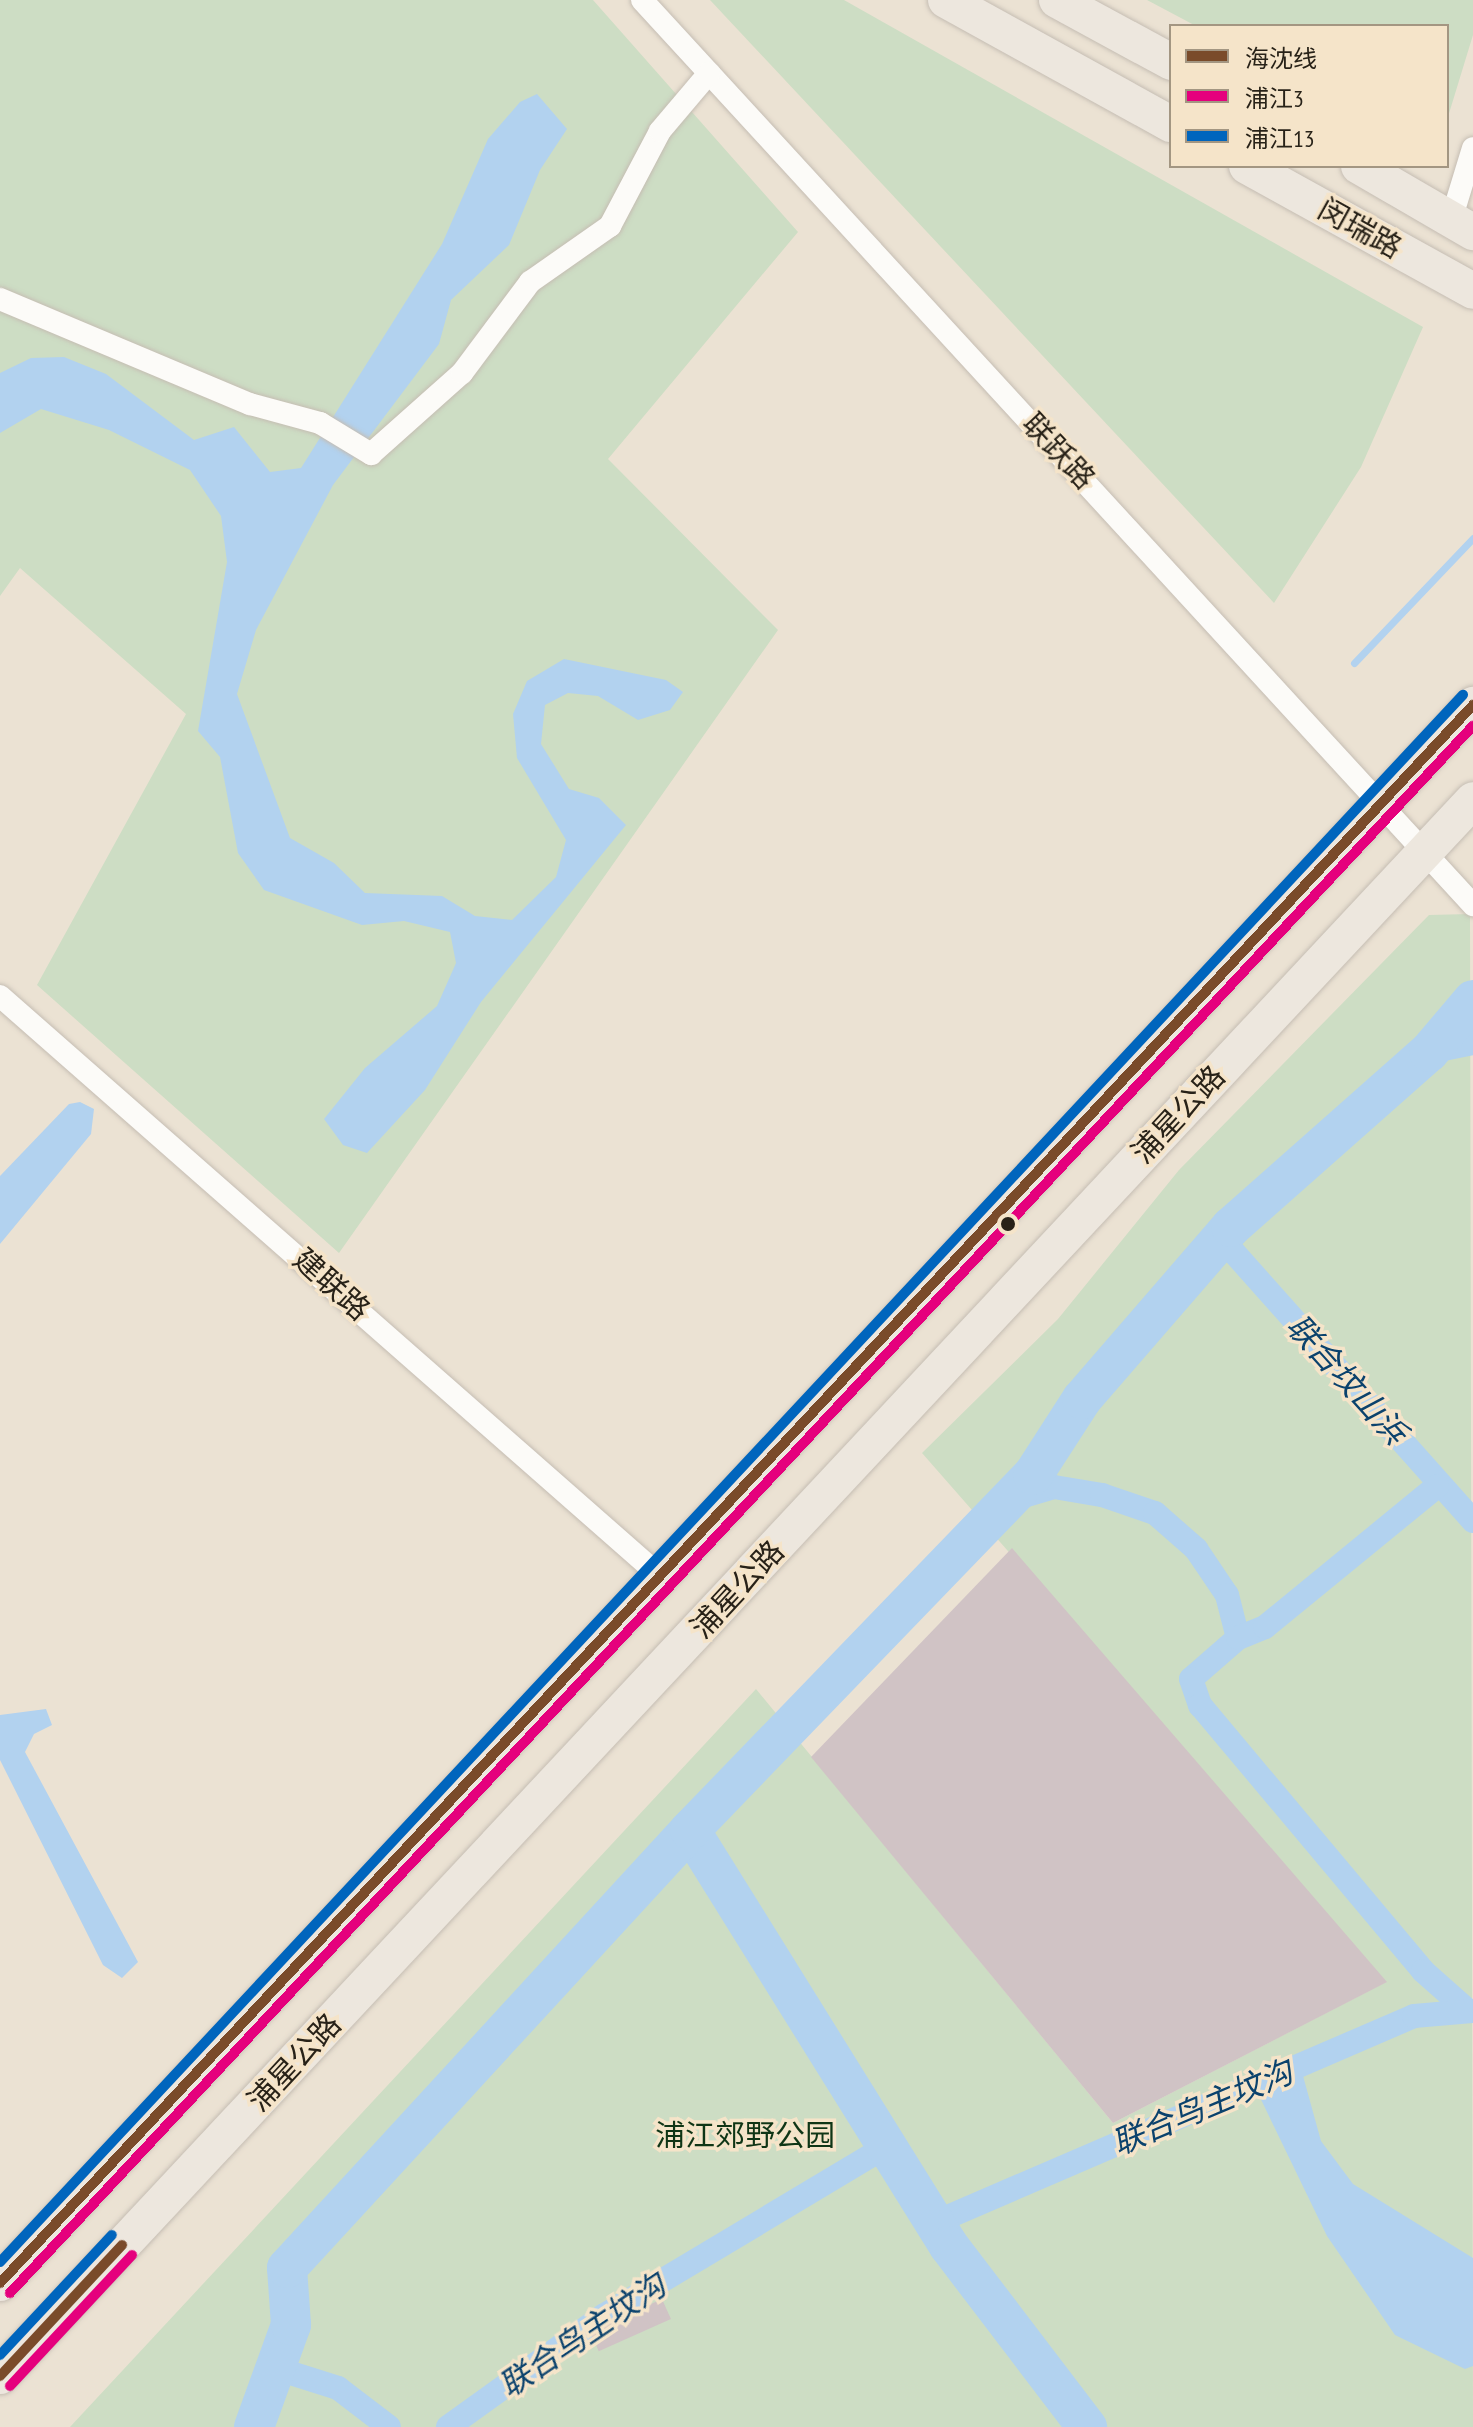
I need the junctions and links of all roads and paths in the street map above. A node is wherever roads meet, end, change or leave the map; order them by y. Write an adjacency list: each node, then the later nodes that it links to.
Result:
1 (642, 0): 5 (street, 联跃路)
2 (946, 0): 6 (main road)
3 (1057, 0): 4 (main road)
4 (1169, 61)
5 (709, 73): 12 (street); 15 (street, 联跃路)
6 (1169, 123)
7 (1473, 148): 10 (street)
8 (1251, 168): 11 (main road, 闵瑞路)
9 (1362, 168): 10 (main road, 闵瑞路)
10 (1462, 226)
11 (1473, 291)
12 (0, 299)
13 (1473, 705): 15 (main road, 浦星公路)
14 (1473, 800): 16 (main road, 浦星公路)
15 (1383, 801): 16 (street, 联跃路); 19 (main road, 浦星公路)
16 (1428, 850): 17 (street, 联跃路); 21 (main road, 浦星公路)
17 (1473, 905)
18 (0, 996): 19 (street, 建联路)
19 (660, 1576): 20 (main road, 浦星公路)
20 (0, 2283)
21 (0, 2376)

